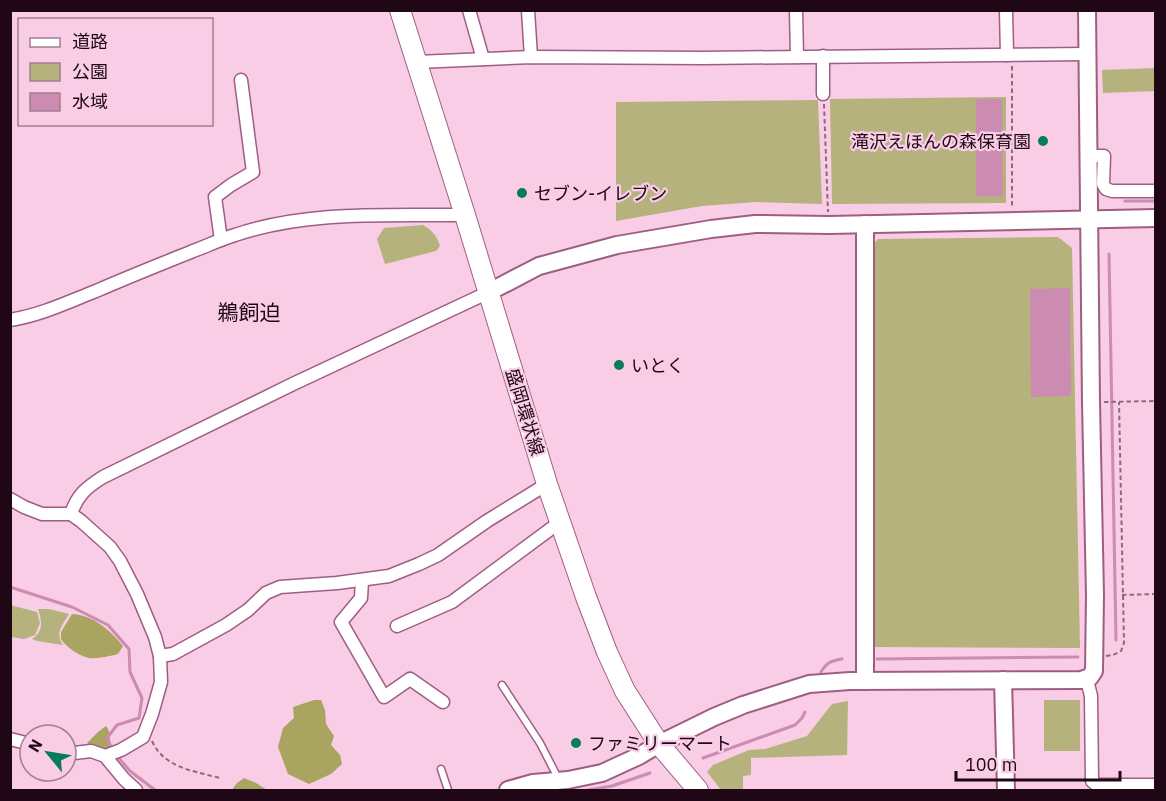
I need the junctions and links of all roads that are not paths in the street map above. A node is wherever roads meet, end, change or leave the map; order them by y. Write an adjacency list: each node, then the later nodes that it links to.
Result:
1 (400, 10): 13 (main road, 盛岡環状線)
2 (469, 10): 12 (street)
3 (528, 10): 10 (street)
4 (796, 10): 11 (street)
5 (1006, 10): 8 (street)
6 (1087, 10): 7 (street)
7 (1087, 54): 8 (street); 16 (street)
8 (1009, 55): 9 (street)
9 (824, 56): 11 (street); 15 (street)
10 (531, 57): 11 (street); 12 (street)
11 (797, 57)
12 (483, 59): 13 (street)
13 (417, 62): 18 (main road, 盛岡環状線)
14 (241, 80): 22 (street)
15 (824, 94)
16 (1089, 156): 17 (street); 20 (street)
17 (1155, 191)
18 (465, 215): 22 (street); 23 (main road, 盛岡環状線)
19 (1155, 218): 20 (street)
20 (1089, 219): 21 (street); 33 (street)
21 (865, 224): 23 (street); 34 (street)
22 (221, 240): 24 (street)
23 (489, 292): 25 (main road, 盛岡環状線); 27 (street)
24 (10, 320)
25 (547, 484): 28 (main road, 盛岡環状線); 29 (street)
26 (10, 499): 27 (street)
27 (71, 514): 31 (street)
28 (560, 522): 30 (street); 37 (main road, 盛岡環状線)
29 (362, 580): 31 (street); 36 (street)
30 (397, 626)
31 (160, 656): 39 (street)
32 (1003, 680): 33 (street); 34 (street); 47 (street)
33 (1081, 680): 42 (street)
34 (865, 681): 37 (street)
35 (502, 686): 41 (lane)
36 (443, 702)
37 (659, 744): 41 (street); 46 (main road, 盛岡環状線)
38 (78, 753): 39 (street)
39 (111, 754): 43 (street)
40 (441, 769): 44 (lane)
41 (560, 781): 45 (street)
42 (1155, 785)
43 (136, 790)
44 (448, 790)
45 (508, 790)
46 (698, 790)
47 (1006, 790)

